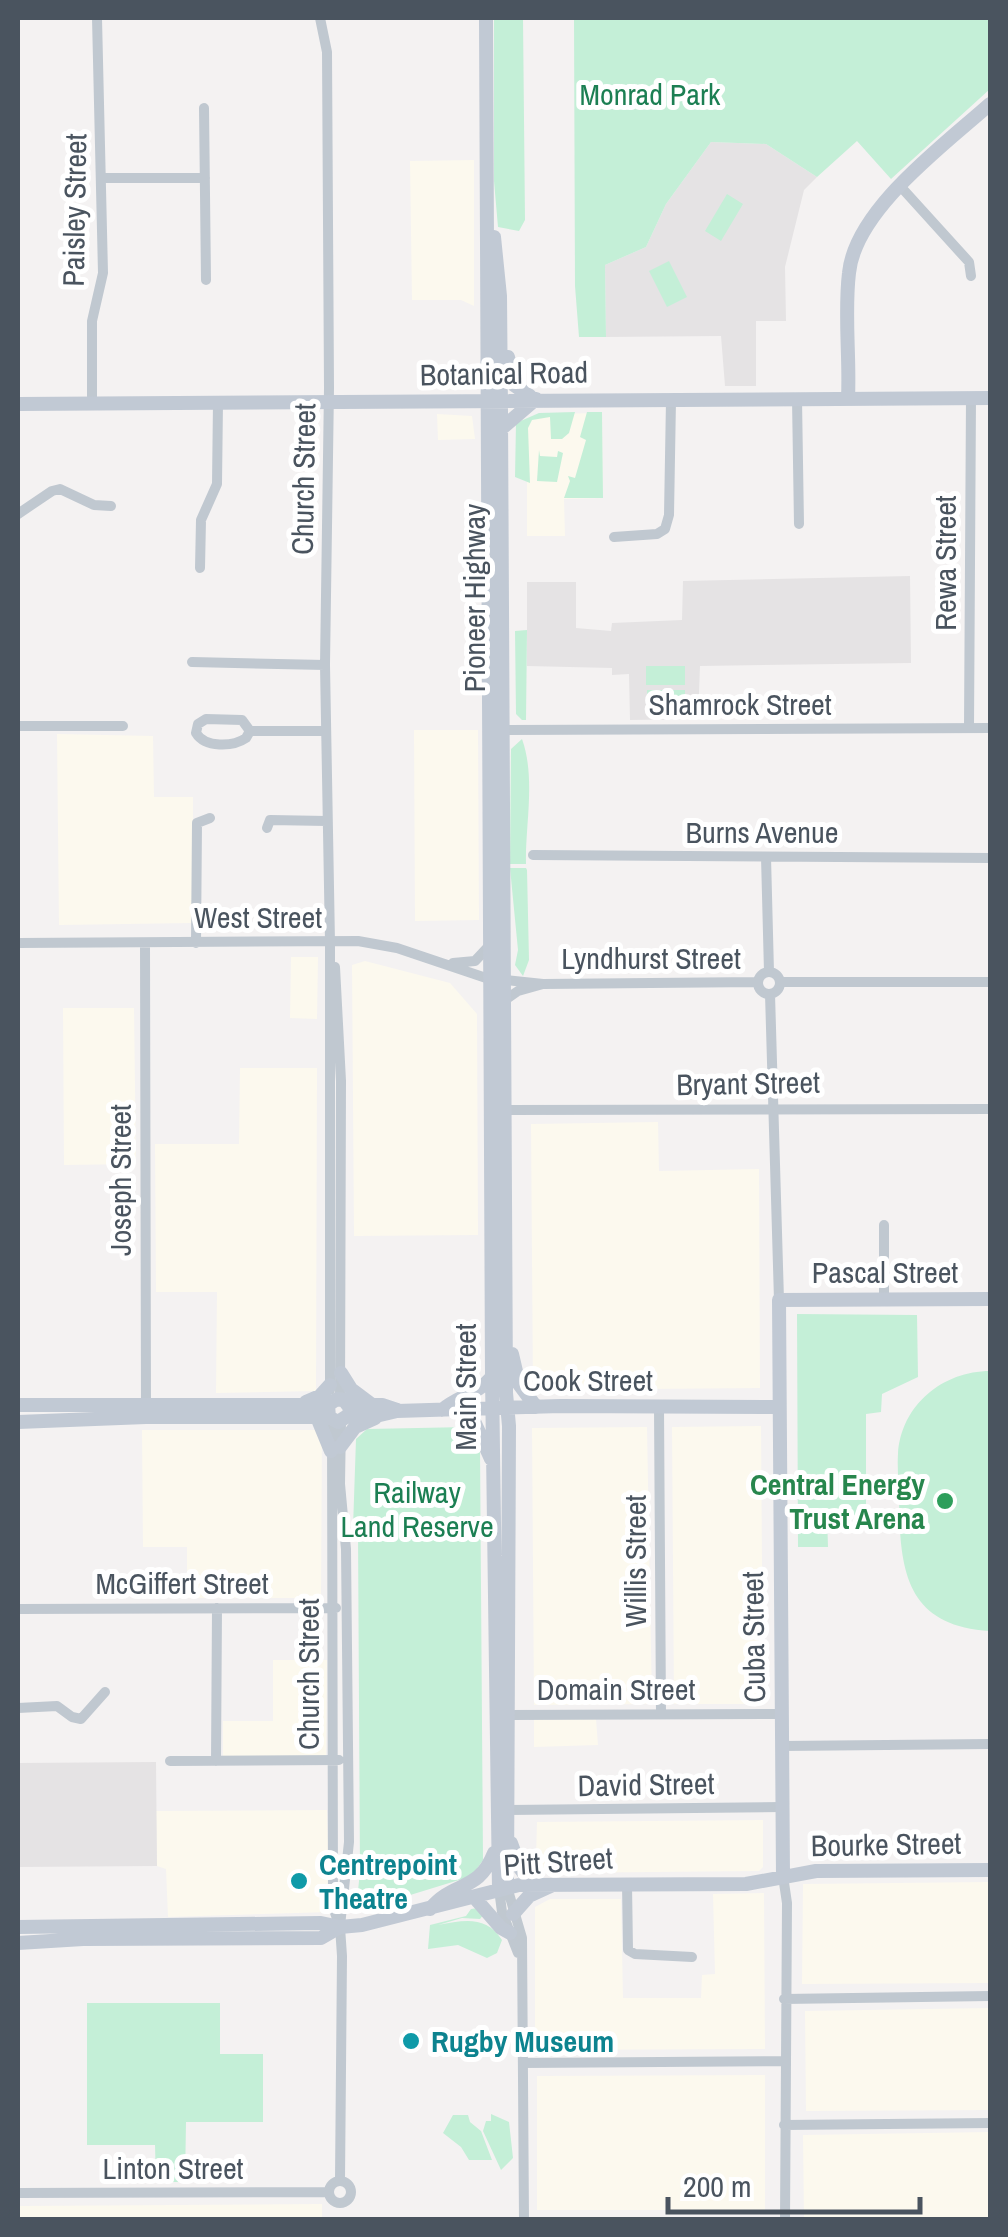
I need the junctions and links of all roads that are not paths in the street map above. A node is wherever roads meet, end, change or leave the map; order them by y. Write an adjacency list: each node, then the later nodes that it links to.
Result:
1 (97, 18): 6 (street, Paisley Street)
2 (320, 18): 21 (street, Church Street)
3 (486, 18): 9 (main road, Pioneer Highway)
4 (990, 104): 8 (main road)
5 (204, 108): 7 (street)
6 (102, 178): 7 (street); 22 (street, Paisley Street)
7 (205, 178): 12 (street)
8 (901, 187): 11 (street); 13 (main road)
9 (488, 217): 10 (main road, Pioneer Highway); 17 (main road, Pioneer Highway)
10 (497, 258): 16 (main road); 17 (main road, Pioneer Highway)
11 (971, 276)
12 (206, 280)
13 (848, 398): 14 (main road, Botanical Road); 19 (main road, Botanical Road)
14 (971, 398): 15 (main road, Botanical Road); 34 (street, Rewa Street)
15 (990, 398)
16 (536, 399): 17 (main road, Botanical Road); 18 (main road, Botanical Road); 24 (main road)
17 (493, 400): 21 (main road, Botanical Road); 24 (main road, Pioneer Highway); 36 (main road, Pioneer Highway)
18 (671, 400): 19 (main road, Botanical Road); 28 (street)
19 (798, 400): 27 (street)
20 (218, 402): 21 (main road, Botanical Road); 22 (main road, Botanical Road); 29 (street)
21 (329, 402): 31 (street, Church Street)
22 (92, 403): 23 (main road, Botanical Road)
23 (18, 404)
24 (501, 429): 36 (main road, Pioneer Highway)
25 (111, 506): 26 (street)
26 (18, 514)
27 (798, 524)
28 (614, 537)
29 (200, 568)
30 (192, 662): 31 (street)
31 (325, 665): 38 (street, Church Street)
32 (18, 726): 33 (street)
33 (123, 726)
34 (969, 728): 35 (street, Shamrock Street); 36 (street, Shamrock Street)
35 (990, 728)
36 (496, 730): 42 (main road, Pioneer Highway)
37 (250, 731): 37 (street); 38 (street)
38 (326, 731): 40 (street, Church Street)
39 (210, 818): 47 (street)
40 (327, 821): 41 (street); 48 (street, Church Street)
41 (267, 828)
42 (497, 842): 46 (main road, Pioneer Highway); 53 (main road, Pioneer Highway)
43 (533, 854): 44 (street, Burns Avenue)
44 (766, 857): 45 (street, Burns Avenue); 52 (street)
45 (990, 858)
46 (492, 941): 51 (street); 53 (main road, Pioneer Highway)
47 (196, 942): 48 (street, West Street); 50 (street, West Street)
48 (330, 942): 51 (street, West Street); 69 (street, Church Street)
49 (18, 943): 50 (street, West Street)
50 (144, 943): 79 (street, Joseph Street)
51 (447, 963): 53 (street, West Street)
52 (769, 972): 54 (street); 55 (street)
53 (498, 980): 57 (street, Lyndhurst Street); 59 (main road, Main Street); 68 (main road, Main Street)
54 (758, 982): 57 (street, Lyndhurst Street); 58 (street)
55 (780, 982): 56 (street, Lyndhurst Street); 58 (street)
56 (990, 982)
57 (544, 984): 59 (street, Lyndhurst Street)
58 (770, 994): 60 (street, Cuba Street)
59 (506, 1000): 62 (main road, Main Street)
60 (772, 1107): 61 (street, Bryant Street); 62 (street, Bryant Street); 65 (street, Cuba Street)
61 (990, 1108)
62 (506, 1110): 67 (main road, Main Street)
63 (884, 1226): 66 (street)
64 (990, 1299): 66 (main road, Pascal Street)
65 (779, 1300): 66 (main road, Pascal Street); 73 (main road, Cuba Street)
66 (884, 1300)
67 (507, 1339): 72 (main road); 75 (main road, Main Street)
68 (492, 1377): 75 (main road, Main Street); 77 (main road)
69 (335, 1379): 70 (main road); 76 (main road); 81 (street, Church Street)
70 (295, 1404): 80 (main road, Cook Street); 81 (main road, Cook Street)
71 (18, 1405): 79 (main road, Cook Street)
72 (536, 1406): 74 (main road, Cook Street); 75 (main road, Cook Street)
73 (779, 1407): 74 (main road, Cook Street); 92 (main road, Cuba Street)
74 (659, 1408): 91 (street, Willis Street)
75 (501, 1409): 78 (main road, Cook Street); 84 (main road, Main Street); 93 (main road, Main Street)
76 (376, 1410): 77 (main road, Cook Street); 81 (main road, Cook Street); 83 (main road)
77 (442, 1410): 78 (main road, Cook Street)
78 (462, 1410): 84 (main road)
79 (146, 1411): 80 (main road, Cook Street); 82 (main road, Cook Street)
80 (272, 1411): 81 (main road, Cook Street)
81 (335, 1411): 83 (main road); 83 (street, Church Street)
82 (18, 1422)
83 (335, 1449): 86 (street, Church Street); 87 (street, Church Street)
84 (493, 1464): 103 (main road, Main Street)
85 (217, 1608): 86 (street, McGiffert Street); 88 (street, McGiffert Street); 99 (street)
86 (333, 1608): 87 (street, McGiffert Street); 96 (street, Church Street)
87 (346, 1608): 97 (street, Church Street)
88 (18, 1609)
89 (105, 1692): 90 (street)
90 (18, 1708)
91 (661, 1714): 92 (street, Domain Street); 93 (street, Domain Street)
92 (782, 1714): 95 (main road, Cuba Street)
93 (510, 1715): 101 (main road, Main Street)
94 (990, 1744): 95 (street)
95 (782, 1746): 100 (main road, Cuba Street)
96 (334, 1760): 97 (street); 99 (street); 114 (street, Church Street)
97 (348, 1760): 114 (street, Church Street)
98 (170, 1762): 99 (street)
99 (216, 1762)
100 (782, 1807): 101 (street, David Street); 105 (main road, Cuba Street)
101 (509, 1810): 102 (main road, Main Street)
102 (507, 1833): 107 (main road); 109 (main road, Main Street)
103 (496, 1848): 109 (main road, Main Street); 111 (main road)
104 (987, 1869): 105 (main road, Bourke Street)
105 (783, 1876): 108 (main road, Pitt Street); 121 (street, Cuba Street)
106 (558, 1883): 107 (main road, Pitt Street); 108 (main road, Pitt Street); 112 (main road)
107 (532, 1884): 109 (main road, Pitt Street)
108 (627, 1884): 118 (street)
109 (503, 1888): 110 (main road, Pitt Street); 112 (street, Main Street); 116 (street, Main Street)
110 (474, 1897): 111 (main road, Pitt Street); 116 (main road)
111 (430, 1909): 114 (main road, Pitt Street)
112 (513, 1914): 119 (street, Main Street)
113 (18, 1927): 115 (main road, Pitt Street)
114 (340, 1927): 115 (main road, Pitt Street); 126 (street, Church Street)
115 (186, 1933): 117 (main road, Pitt Street)
116 (510, 1933): 119 (street, Main Street)
117 (18, 1943)
118 (692, 1957)
119 (522, 1968): 123 (street, Main Street)
120 (990, 1996): 121 (street)
121 (784, 1999): 122 (street, Cuba Street)
122 (784, 2061): 123 (street); 125 (street, Cuba Street)
123 (523, 2063): 131 (street, Main Street)
124 (990, 2122): 125 (street)
125 (784, 2125): 132 (street, Cuba Street)
126 (340, 2180): 127 (street); 129 (street, Church Street)
127 (328, 2192): 128 (street, Linton Street); 129 (street)
128 (18, 2194)
129 (340, 2203): 130 (street, Church Street)
130 (340, 2220)
131 (524, 2220)
132 (785, 2220)

